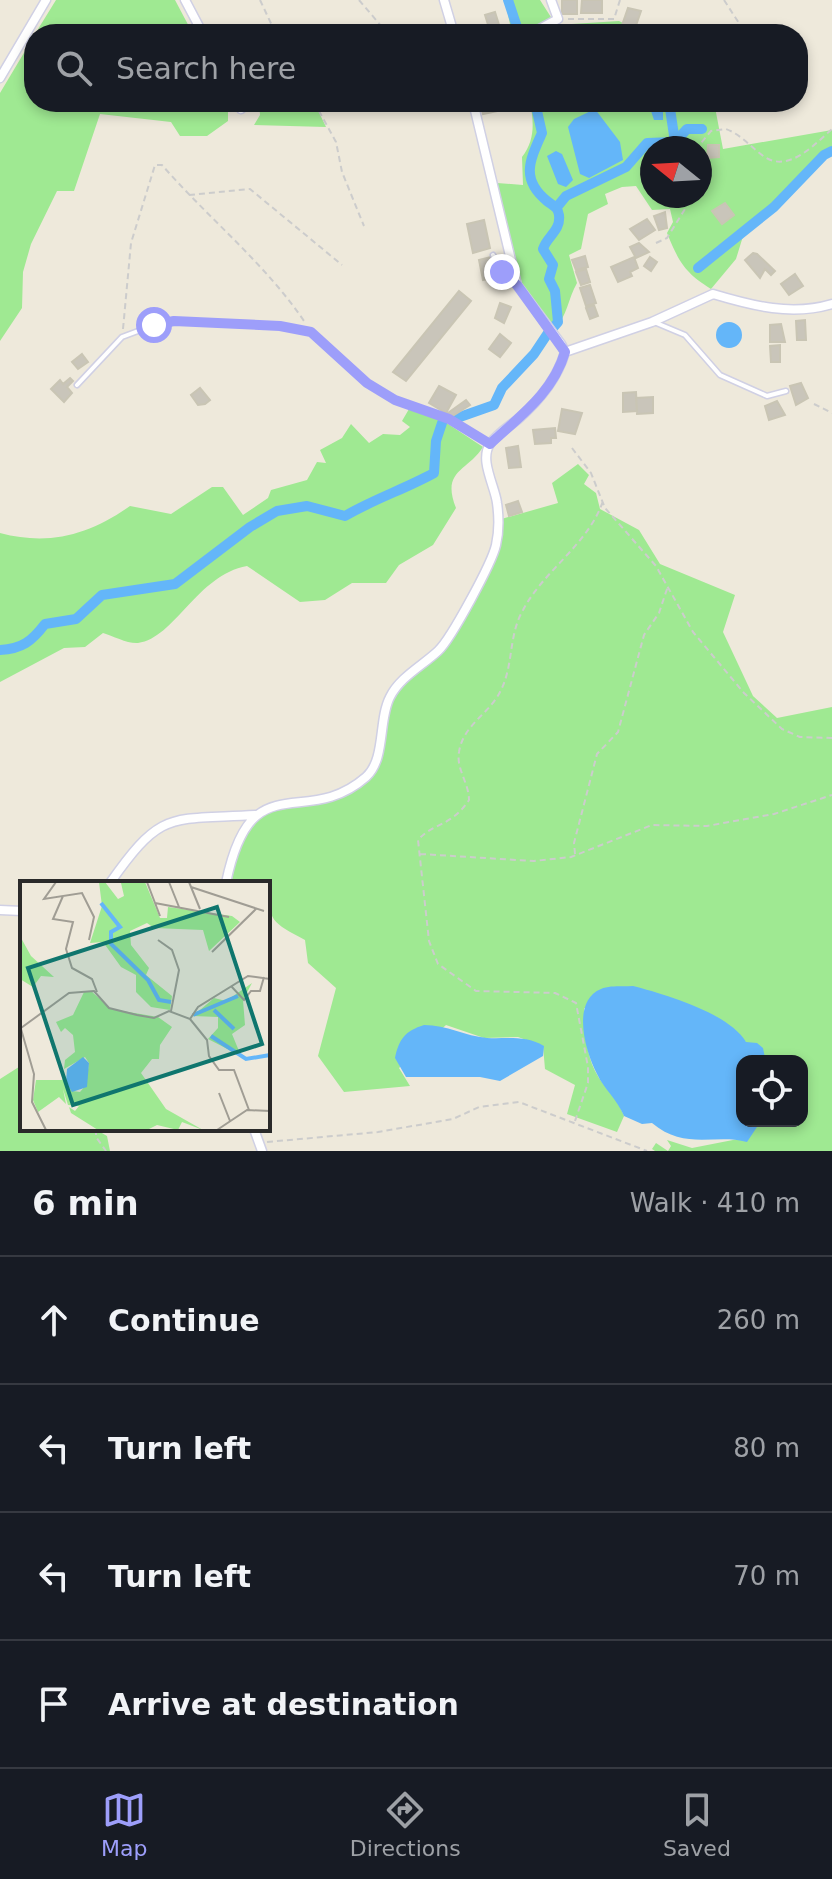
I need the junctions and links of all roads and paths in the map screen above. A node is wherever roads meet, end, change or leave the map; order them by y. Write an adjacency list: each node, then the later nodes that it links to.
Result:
1 (46, 0): 10 (street)
2 (185, 0): 11 (street)
3 (260, 0): 12 (path)
4 (444, 0): 14 (street)
5 (551, 0): 9 (street)
6 (620, 0): 9 (path)
7 (724, 0): 16 (path)
8 (361, 1): 13 (path)
9 (558, 19): 15 (street)
10 (32, 24)
11 (198, 24)
12 (271, 24)
13 (380, 24)
14 (451, 24)
15 (549, 24)
16 (740, 24)
17 (24, 37): 18 (street)
18 (0, 78)
19 (320, 112): 25 (path)
20 (475, 112): 29 (street)
21 (832, 130): 22 (path)
22 (707, 136)
23 (188, 195): 28 (path); 32 (path); 33 (path)
24 (686, 208): 26 (path)
25 (364, 226)
26 (656, 243)
27 (493, 255): 29 (lane)
28 (342, 265)
29 (517, 285): 34 (street)
30 (832, 304): 31 (street)
31 (652, 322): 34 (street); 36 (lane)
32 (311, 332): 33 (lane); 39 (lane)
33 (122, 337): 35 (lane)
34 (565, 352): 39 (street)
35 (77, 385)
36 (786, 391)
37 (814, 404): 38 (path)
38 (832, 413)
39 (490, 444): 45 (street)
40 (572, 448): 41 (path)
41 (603, 501): 42 (path); 46 (path)
42 (668, 586): 43 (path); 47 (path)
43 (832, 738)
44 (832, 795): 47 (path)
45 (256, 815): 48 (street); 49 (street)
46 (419, 853): 47 (path); 52 (path)
47 (575, 855)
48 (111, 881)
49 (226, 881)
50 (0, 910): 51 (street)
51 (20, 911)
52 (575, 1121): 54 (path); 56 (path)
53 (96, 1131): 55 (path)
54 (261, 1147)
55 (106, 1151)
56 (647, 1151)

